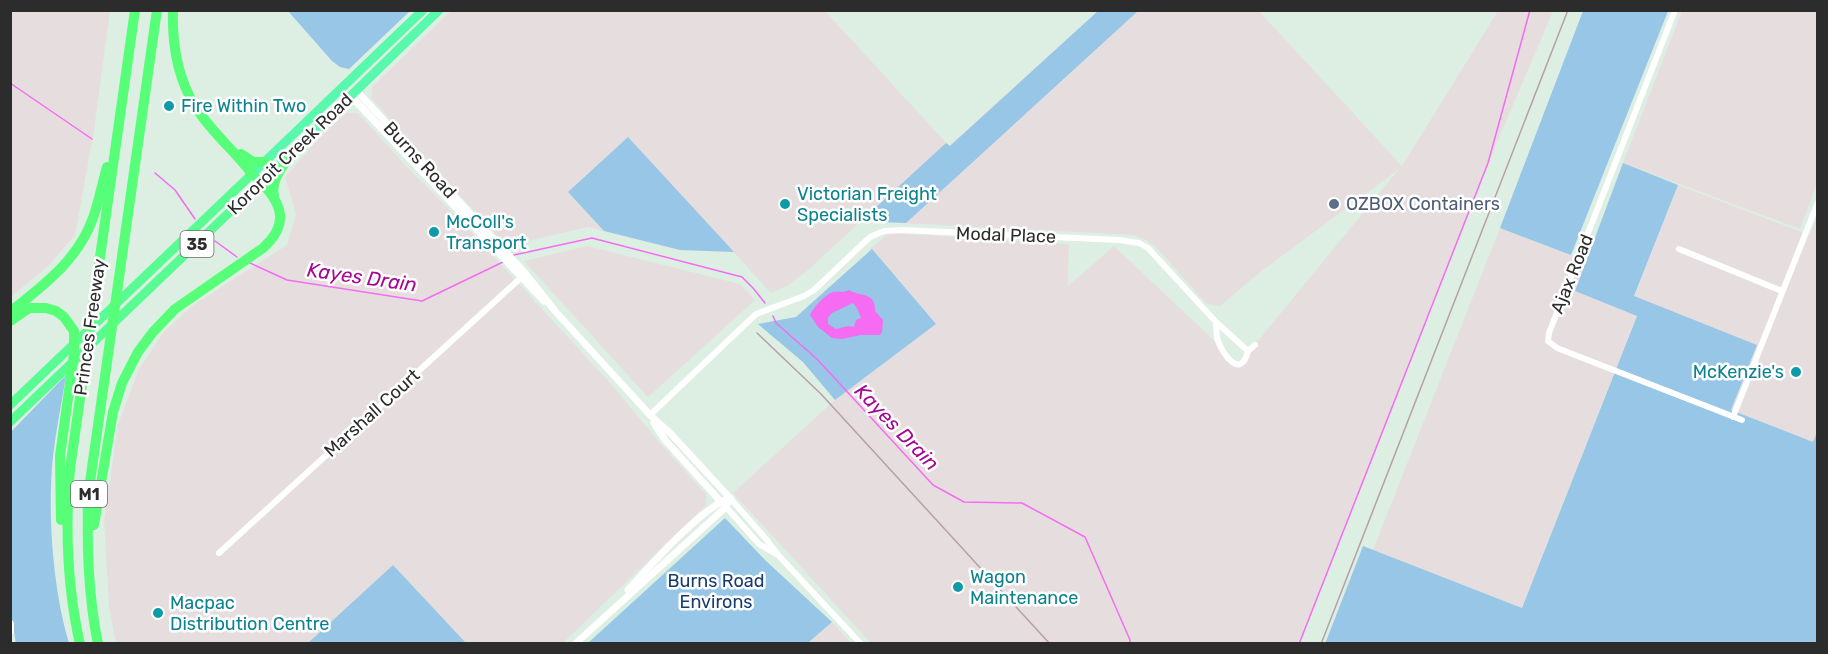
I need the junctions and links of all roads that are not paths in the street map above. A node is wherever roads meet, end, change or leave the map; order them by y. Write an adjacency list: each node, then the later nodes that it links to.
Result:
1 (134, 10): 19 (highway); 37 (highway, Princes Freeway / M1)
2 (157, 10): 34 (highway, Princes Freeway / M1)
3 (173, 10): 9 (highway)
4 (423, 10): 7 (main road, Kororoit Creek Road / 35)
5 (439, 10): 8 (main road, Kororoit Creek Road / 35)
6 (1675, 10): 26 (street, Ajax Road)
7 (345, 85): 8 (main road); 11 (main road, Kororoit Creek Road / 35)
8 (353, 93): 10 (main road, Kororoit Creek Road / 35); 17 (street, Burns Road)
9 (224, 142): 11 (highway); 12 (highway)
10 (294, 150): 13 (main road, Kororoit Creek Road / 35); 14 (highway)
11 (265, 162): 12 (main road, Kororoit Creek Road / 35)
12 (252, 174): 13 (highway); 24 (highway, Kororoit Creek Road / 35)
13 (261, 182): 14 (highway); 27 (highway, Kororoit Creek Road / 35)
14 (274, 196): 34 (highway)
15 (1818, 202): 18 (street)
16 (1679, 249): 18 (street)
17 (523, 275): 25 (street, Burns Road); 32 (street, Marshall Court)
18 (1782, 291): 26 (street)
19 (10, 312)
20 (10, 321): 37 (highway)
21 (1216, 322): 23 (street, Modal Place); 23 (street); 25 (street, Modal Place)
22 (1255, 345): 23 (street)
23 (1248, 351)
24 (10, 405)
25 (650, 415): 29 (street, Burns Road); 30 (street, Burns Road)
26 (1733, 417): 28 (street, Ajax Road)
27 (14, 418)
28 (1742, 420)
29 (730, 498): 30 (street); 31 (street); 33 (street)
30 (720, 501): 31 (street, Burns Road); 35 (street)
31 (726, 507): 33 (street); 35 (street)
32 (219, 553)
33 (779, 556): 42 (street)
34 (91, 597): 40 (highway, Princes Freeway / M1)
35 (606, 614): 41 (street)
36 (10, 624): 38 (main road)
37 (77, 630): 39 (highway, Princes Freeway / M1)
38 (10, 632)
39 (80, 644)
40 (98, 644)
41 (575, 644)
42 (861, 644)

